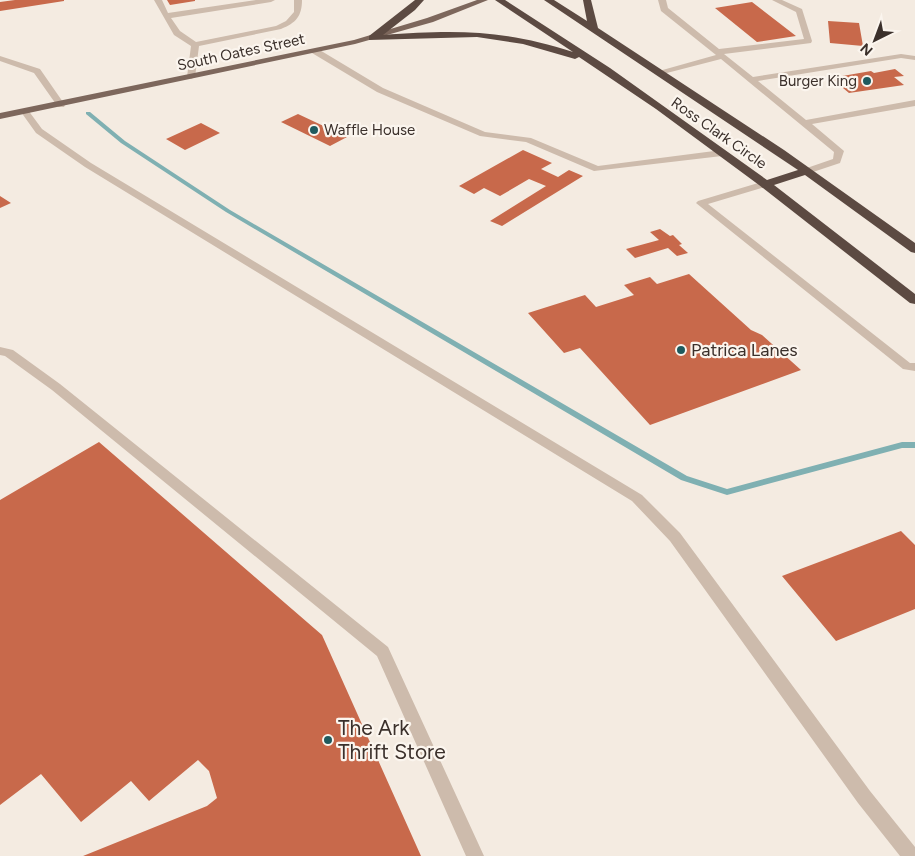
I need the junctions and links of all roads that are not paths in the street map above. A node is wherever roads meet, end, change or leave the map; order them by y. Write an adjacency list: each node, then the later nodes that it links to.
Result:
1 (158, 0): 15 (lane)
2 (271, 0): 11 (lane)
3 (298, 0): 18 (lane)
4 (420, 0): 17 (highway)
5 (484, 0): 17 (main road, South Oates Street)
6 (500, 0): 23 (highway, Ross Clark Circle)
7 (548, 0): 16 (highway, Ross Clark Circle)
8 (587, 0): 16 (highway)
9 (662, 0): 20 (lane)
10 (776, 0): 20 (lane)
11 (250, 1): 13 (lane)
12 (191, 2): 14 (lane)
13 (221, 4): 14 (lane)
14 (197, 11): 15 (lane)
15 (166, 16): 18 (lane)
16 (593, 28): 24 (highway, Ross Clark Circle)
17 (372, 38): 19 (main road, South Oates Street); 23 (highway)
18 (195, 45): 25 (lane)
19 (315, 51): 25 (main road, South Oates Street); 32 (lane)
20 (719, 54): 24 (lane); 26 (lane)
21 (0, 58): 28 (lane)
22 (915, 58): 26 (lane)
23 (591, 61): 32 (highway, Ross Clark Circle)
24 (662, 73): 33 (highway, Ross Clark Circle)
25 (191, 77): 28 (main road, South Oates Street)
26 (752, 80): 31 (lane)
27 (915, 103): 31 (lane)
28 (61, 105): 29 (main road, South Oates Street)
29 (25, 112): 30 (main road, South Oates Street); 40 (lane)
30 (0, 116)
31 (804, 123): 33 (lane)
32 (722, 153): 34 (highway, Ross Clark Circle)
33 (807, 171): 34 (highway); 35 (highway, Ross Clark Circle)
34 (765, 184): 36 (highway, Ross Clark Circle); 38 (lane)
35 (915, 249)
36 (915, 300)
37 (0, 350): 39 (lane)
38 (915, 367)
39 (476, 856)
40 (911, 856)

